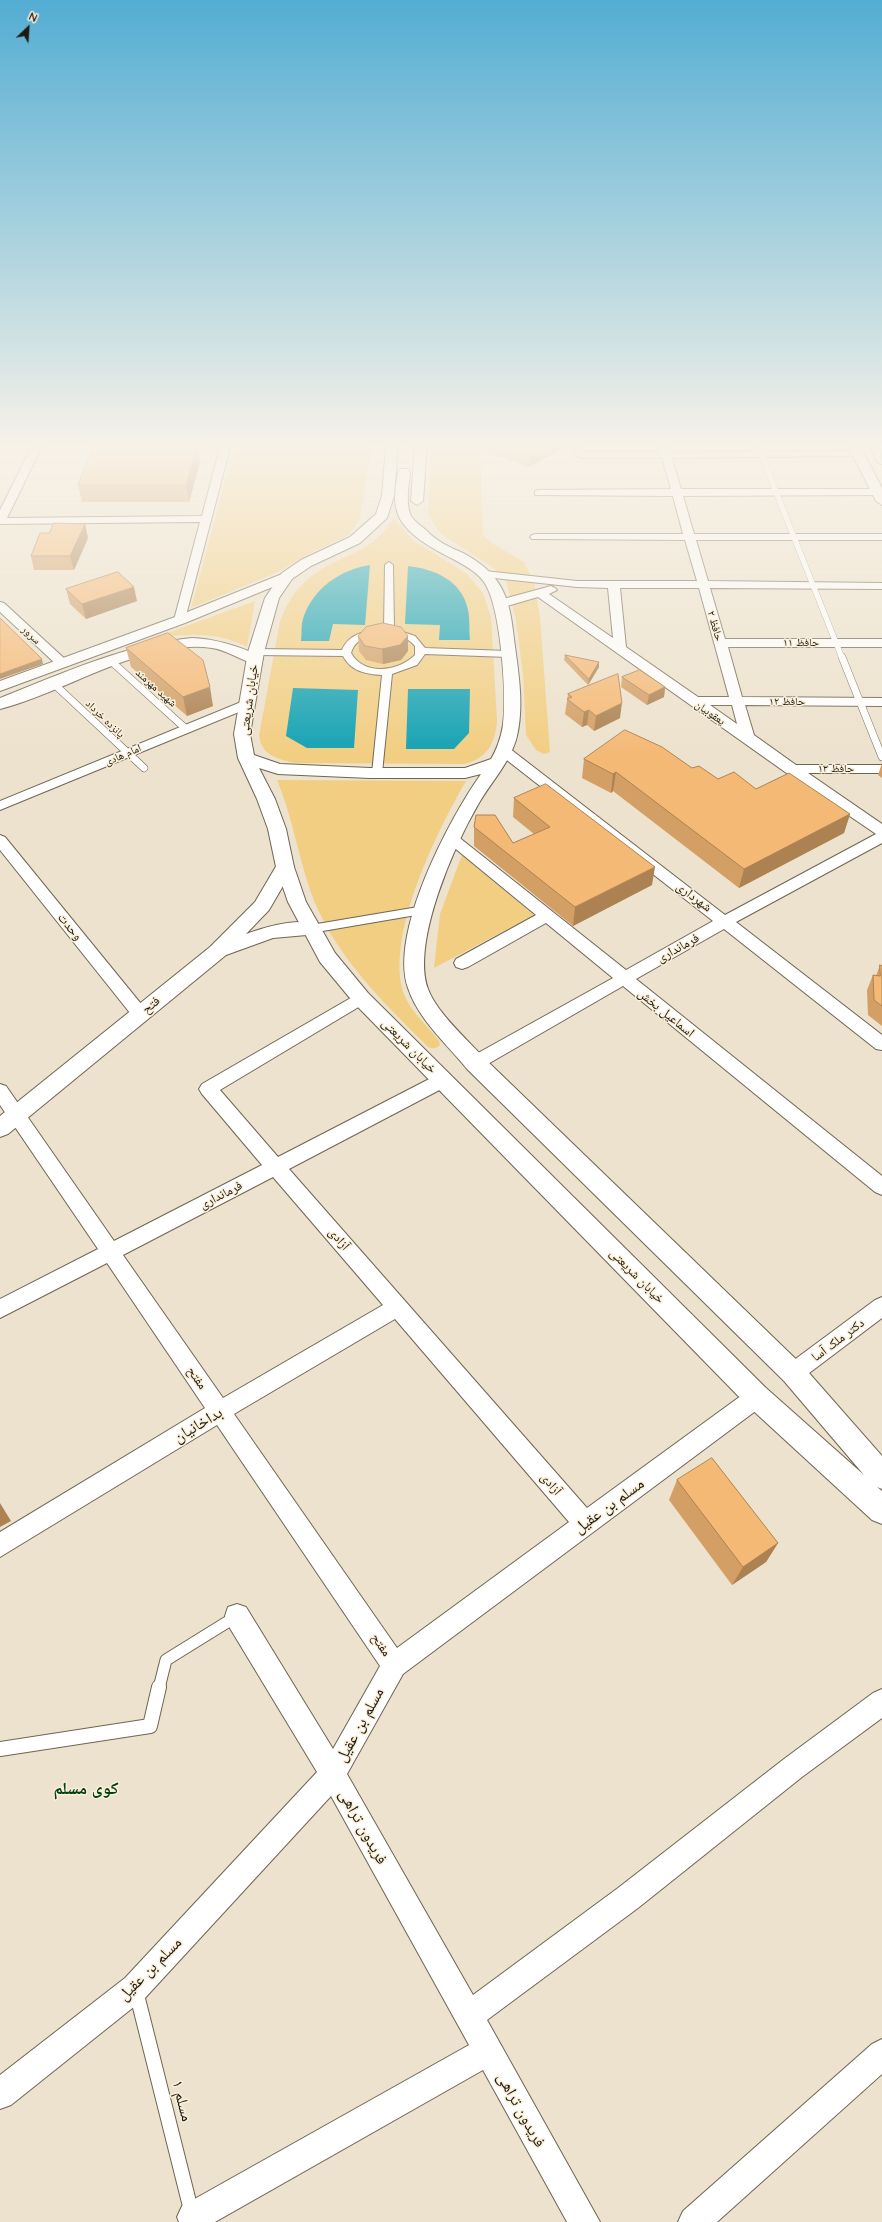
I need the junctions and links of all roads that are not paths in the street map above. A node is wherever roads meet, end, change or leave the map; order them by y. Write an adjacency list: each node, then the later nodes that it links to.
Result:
1 (199, 548): 17 (street)
2 (341, 548): 8 (main road, خیابان شریعتی)
3 (444, 548): 7 (main road)
4 (693, 548): 11 (street, حافظ ۲)
5 (798, 548): 12 (lane)
6 (389, 565): 18 (street)
7 (485, 574): 9 (street); 15 (main road)
8 (287, 576): 17 (main road); 26 (main road, خیابان شریعتی)
9 (577, 584): 10 (street); 14 (street)
10 (614, 584): 11 (street); 22 (street)
11 (704, 586): 12 (street); 19 (street, حافظ ۲)
12 (813, 586): 13 (street); 20 (lane)
13 (882, 586)
14 (540, 593): 15 (street); 22 (street, یعقوبیان)
15 (500, 604): 25 (main road)
16 (0, 606): 28 (street, سرور)
17 (180, 620): 28 (main road)
18 (389, 632): 23 (street); 24 (street)
19 (720, 643): 20 (street, حافظ ۱۱); 34 (street, حافظ ۲)
20 (836, 643): 21 (street, حافظ ۱۱); 35 (lane)
21 (882, 643)
22 (620, 650): 33 (street, یعقوبیان)
23 (421, 651): 25 (street); 29 (street)
24 (346, 653): 26 (street); 29 (street)
25 (508, 654): 42 (main road)
26 (256, 655): 27 (main road); 38 (main road, خیابان شریعتی)
27 (112, 662): 30 (main road); 39 (lane, شهید مهرمند)
28 (62, 664): 30 (main road); 32 (main road)
29 (387, 672): 48 (street)
30 (74, 676): 31 (main road)
31 (53, 683): 37 (main road); 41 (lane, پانزده خرداد)
32 (0, 686)
33 (693, 701): 34 (street, حافظ ۱۲); 40 (street, یعقوبیان)
34 (737, 702): 35 (street, حافظ ۱۲); 40 (street, حافظ ۲)
35 (860, 702): 36 (street, حافظ ۱۲); 43 (lane)
36 (882, 702)
37 (0, 704)
38 (246, 704): 39 (street, امام هادی); 44 (main road, خیابان شریعتی)
39 (186, 728): 41 (street, امام هادی)
40 (748, 739): 46 (street, یعقوبیان)
41 (127, 753): 45 (lane, پانزده خرداد); 49 (street, امام هادی)
42 (500, 757): 48 (main road); 52 (main road); 57 (street, شهرداری)
43 (882, 757)
44 (246, 758): 48 (main road); 54 (main road, خیابان شریعتی)
45 (144, 768)
46 (790, 769): 47 (street, حافظ ۱۳); 50 (street, یعقوبیان)
47 (882, 769)
48 (377, 773)
49 (0, 806)
50 (882, 831)
51 (882, 837): 57 (street, فرمانداری)
52 (451, 838): 55 (main road); 56 (street, اسماعیل بخش)
53 (0, 840): 63 (street, وحدت)
54 (285, 867): 58 (main road, خیابان شریعتی); 59 (main road, فتح)
55 (424, 910): 58 (street); 65 (main road)
56 (547, 916): 60 (street); 61 (street, اسماعیل بخش)
57 (726, 921): 61 (street, فرمانداری); 64 (street, شهرداری)
58 (310, 929): 59 (main road); 62 (main road, خیابان شریعتی)
59 (217, 952): 63 (main road, فتح)
60 (462, 963)
61 (624, 979): 65 (street, فرمانداری); 71 (street, اسماعیل بخش)
62 (361, 998): 66 (main road, خیابان شریعتی); 70 (street, آزادی)
63 (140, 1014): 68 (main road, فتح)
64 (882, 1044)
65 (475, 1063): 66 (main road); 76 (main road)
66 (443, 1080): 70 (street, فرمانداری); 77 (main road, خیابان شریعتی)
67 (0, 1092): 68 (street, مفتح)
68 (16, 1115): 69 (main road, فتح); 72 (street, مفتح)
69 (0, 1128)
70 (276, 1167): 72 (street, فرمانداری); 74 (street, آزادی)
71 (882, 1187)
72 (111, 1252): 75 (street, فرمانداری); 78 (street, مفتح)
73 (882, 1306): 76 (street, دکتر ملک آسا)
74 (398, 1307): 78 (street, بداخانیان); 81 (street, آزادی)
75 (0, 1310)
76 (793, 1373): 79 (main road)
77 (757, 1397): 80 (main road, خیابان شریعتی); 81 (street, مسلم بن عقیل)
78 (220, 1411): 82 (street, بداخانیان); 84 (street, مفتح)
79 (882, 1476)
80 (882, 1510)
81 (586, 1524): 84 (street, مسلم بن عقیل)
82 (0, 1545)
83 (237, 1616): 86 (lane, فریدون تراهی); 87 (street, فریدون تراهی)
84 (394, 1664): 87 (street, مسلم بن عقیل)
85 (882, 1702): 89 (street)
86 (0, 1749)
87 (333, 1774): 88 (street, مسلم بن عقیل); 89 (street, فریدون تراهی)
88 (135, 1988): 92 (street, مسلم بن عقیل); 93 (lane, مسلم ۱)
89 (469, 2016): 90 (street, فریدون تراهی)
90 (488, 2051): 93 (street); 94 (street, فریدون تراهی)
91 (882, 2054): 95 (street)
92 (0, 2094)
93 (193, 2219)
94 (584, 2222)
95 (694, 2222)

